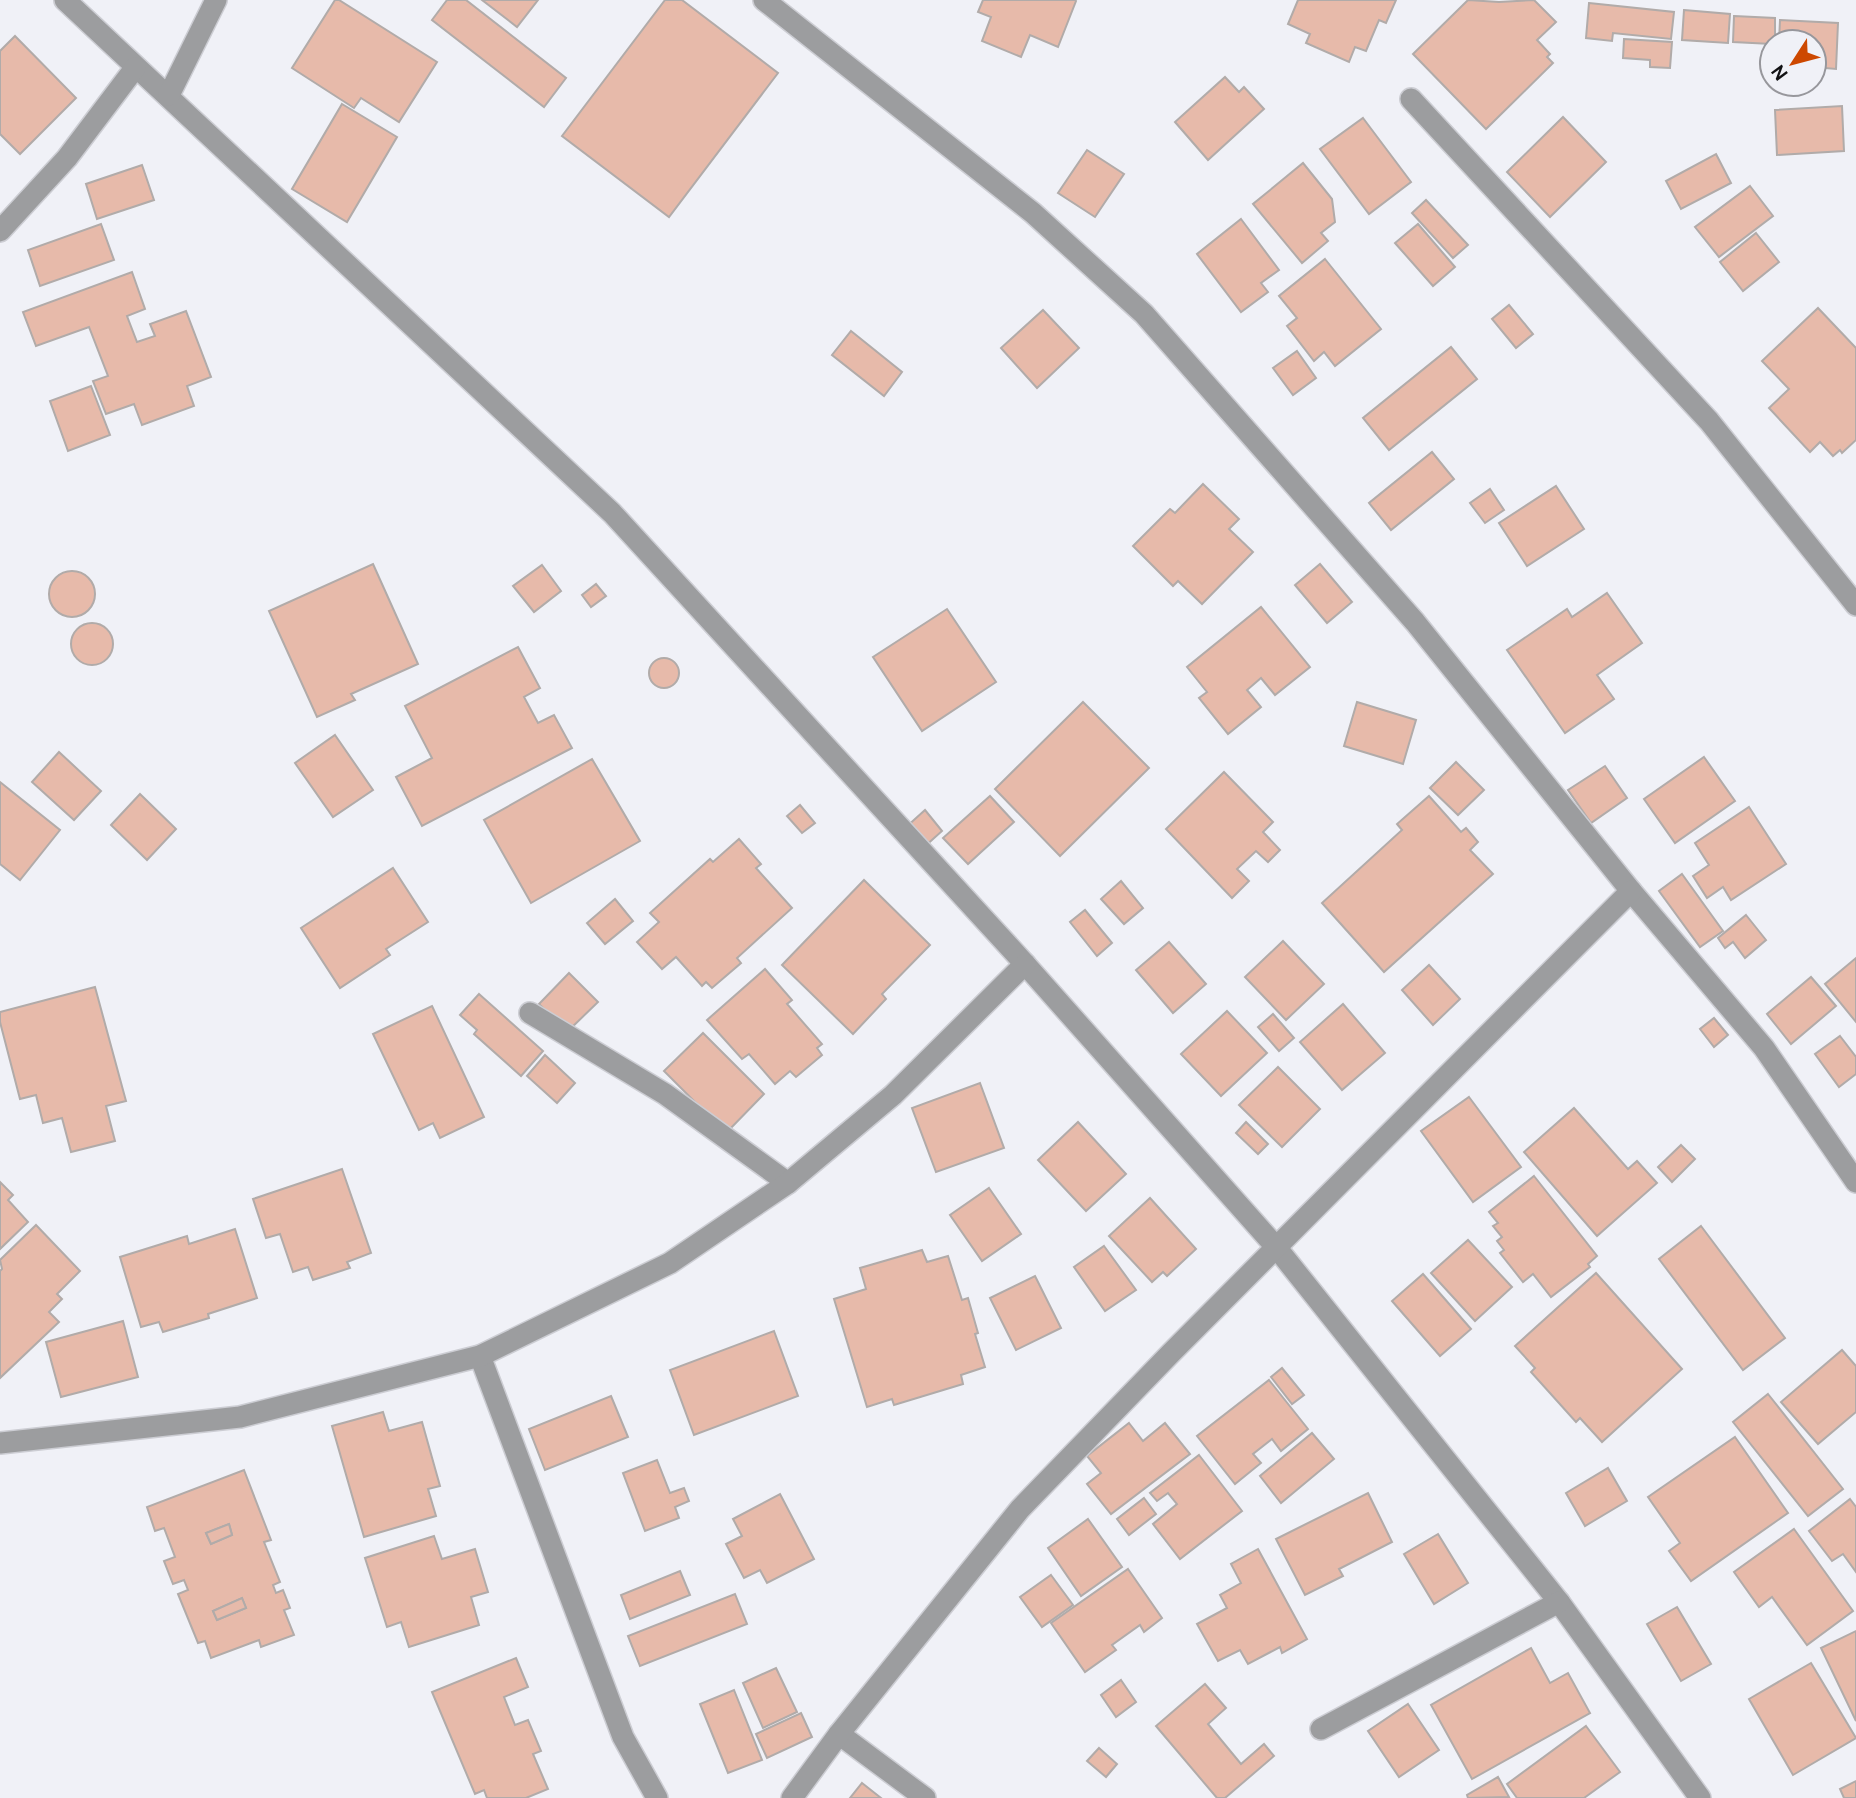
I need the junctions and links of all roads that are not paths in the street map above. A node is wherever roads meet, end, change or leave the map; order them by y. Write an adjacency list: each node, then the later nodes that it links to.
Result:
1 (65, 0): 4 (street)
2 (216, 0): 5 (street)
3 (764, 0): 9 (street)
4 (135, 68): 5 (street); 7 (street)
5 (169, 95): 10 (street)
6 (1411, 99): 8 (street)
7 (0, 232)
8 (1856, 605)
9 (1631, 891): 12 (street); 14 (street)
10 (1025, 964): 13 (street); 14 (street)
11 (530, 1013): 13 (street)
12 (1856, 1182)
13 (788, 1183): 15 (street)
14 (1276, 1247): 17 (street); 19 (street)
15 (480, 1356): 16 (street); 20 (street)
16 (0, 1443)
17 (1559, 1602): 18 (street); 23 (street)
18 (1321, 1729)
19 (839, 1734): 21 (street); 22 (street)
20 (657, 1798)
21 (792, 1798)
22 (925, 1798)
23 (1700, 1798)

